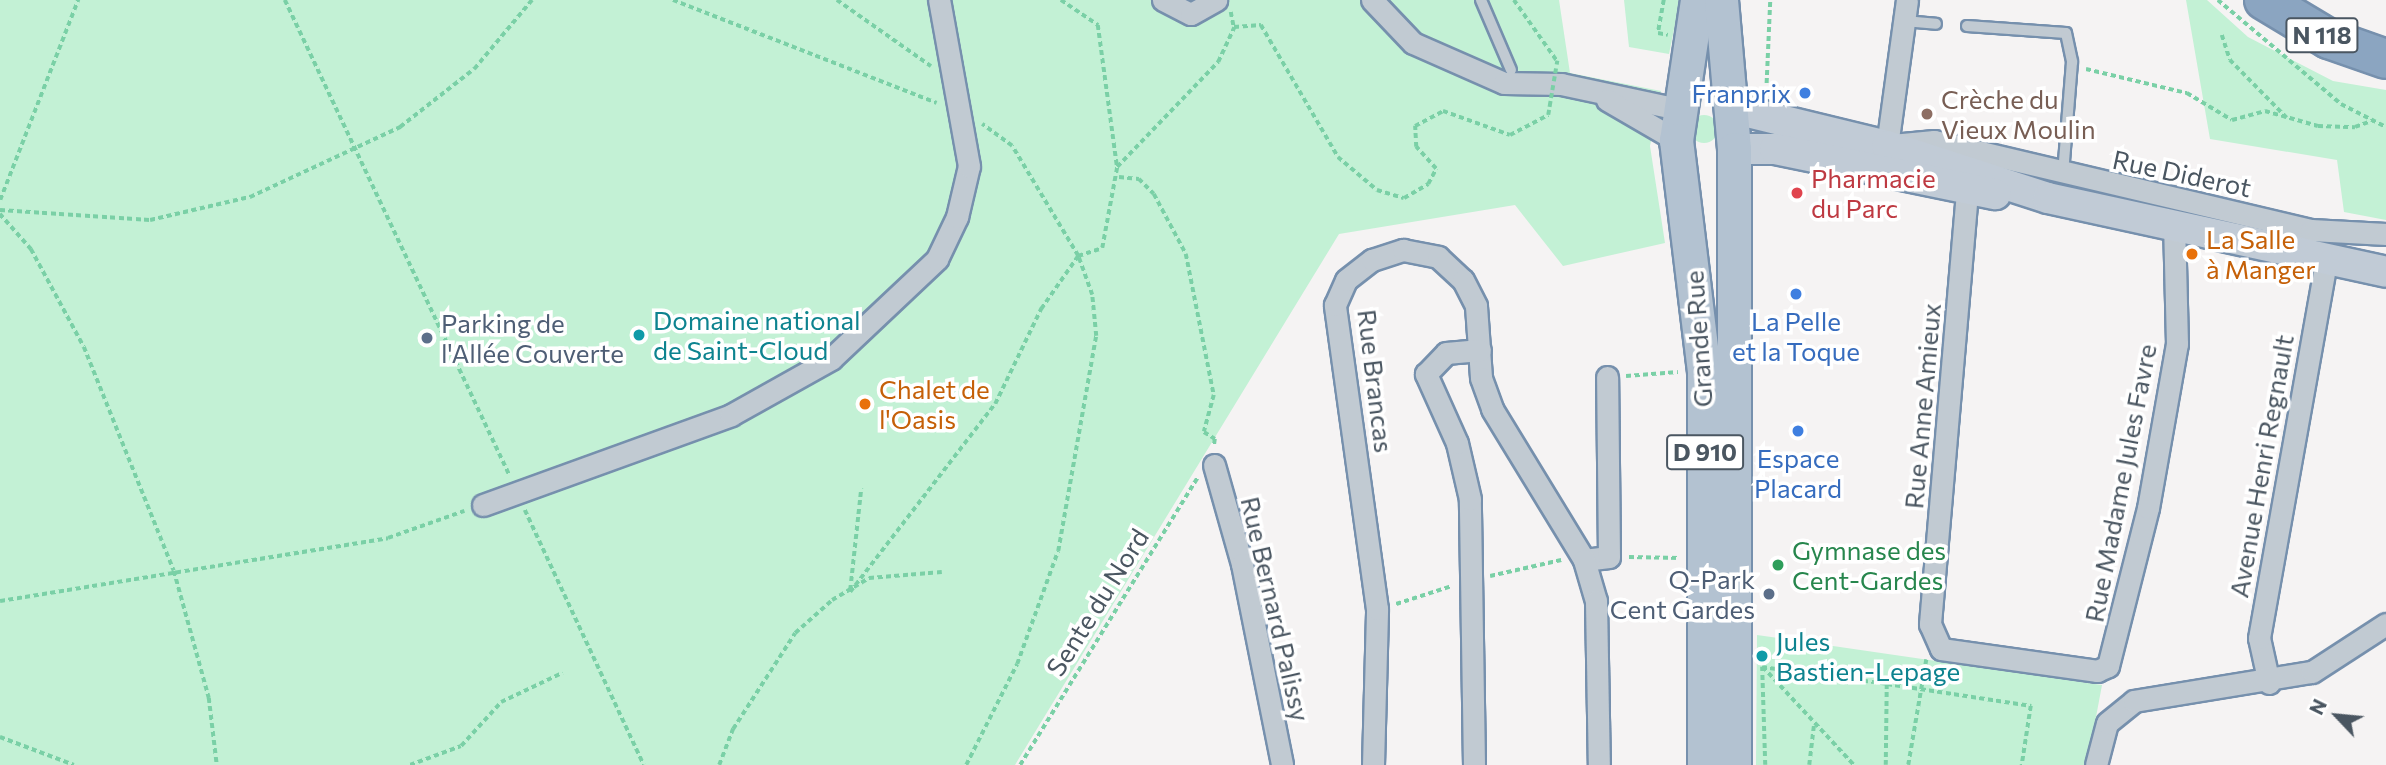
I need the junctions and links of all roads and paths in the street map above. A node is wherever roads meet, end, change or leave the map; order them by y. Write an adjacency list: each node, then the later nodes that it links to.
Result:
1 (78, 0): 46 (path)
2 (285, 0): 39 (path)
3 (532, 0): 39 (path)
4 (673, 0): 31 (path)
5 (837, 0): 27 (path)
6 (940, 0): 31 (street)
7 (1061, 0): 40 (path)
8 (1163, 0): 9 (street)
9 (1216, 0)
10 (1372, 0): 28 (street)
11 (1481, 0): 28 (lane)
12 (1514, 0): 40 (path, bridge)
13 (1697, 0): 35 (main road, Grande Rue / D 910)
14 (1721, 0): 30 (main road, Grande Rue / D 910)
15 (1770, 0): 32 (path)
16 (1907, 0): 20 (street)
17 (2218, 0): 34 (path)
18 (2264, 0): 25 (highway, N 118)
19 (2315, 0): 23 (highway, N 118)
20 (1904, 22): 21 (lane); 37 (street)
21 (1936, 24)
22 (1967, 26): 26 (lane)
23 (2386, 31)
24 (2222, 35): 33 (path)
25 (2386, 59)
26 (2072, 62): 33 (path); 44 (lane)
27 (934, 70)
28 (1511, 72): 29 (street)
29 (1596, 93): 35 (street); 35 (street)
30 (1731, 108): 32 (main road); 35 (main road); 38 (main road, Grande Rue / D 910)
31 (964, 113): 50 (path); 59 (street)
32 (1765, 118): 37 (main road)
33 (2287, 118): 34 (path)
34 (2374, 120): 36 (path)
35 (1677, 125): 38 (main road); 54 (main road, Grande Rue / D 910)
36 (2386, 127)
37 (1886, 146): 41 (main road); 43 (street); 44 (main road)
38 (1734, 149): 41 (main road); 70 (main road, Grande Rue / D 910)
39 (355, 150): 47 (path); 59 (path)
40 (1117, 167): 42 (path)
41 (1861, 167): 43 (main road)
42 (1119, 177): 50 (path); 56 (path)
43 (1908, 181): 45 (main road)
44 (2055, 187): 45 (main road); 48 (main road); 49 (street, Rue Diderot)
45 (1967, 192): 71 (street, Rue Anne Amieux)
46 (0, 200)
47 (0, 212): 64 (path)
48 (2174, 224): 51 (main road); 71 (street, Rue Madame Jules Favre)
49 (2386, 234)
50 (1078, 256): 66 (path); 83 (path)
51 (2327, 258): 52 (main road); 73 (street, Avenue Henri Regnault)
52 (2386, 272)
53 (1480, 351): 63 (street, Rue Brancas); 86 (street, Rue Brancas); 87 (street)
54 (1704, 370): 55 (path); 62 (main road, Grande Rue / D 910)
55 (1607, 377): 61 (street)
56 (1215, 439)
57 (1213, 465): 84 (path, Sente du Nord); 85 (street, Rue Bernard Palissy)
58 (861, 489): 66 (path)
59 (519, 497): 60 (street); 81 (path)
60 (482, 505): 64 (path)
61 (1609, 557): 62 (path); 63 (street)
62 (1705, 558): 89 (main road, Grande Rue / D 910)
63 (1584, 560): 88 (street, Rue Brancas)
64 (174, 571): 67 (path); 79 (path)
65 (942, 572): 66 (path)
66 (850, 592): 82 (path)
67 (0, 601)
68 (2386, 624): 73 (street)
69 (1927, 657): 75 (path)
70 (1748, 664): 74 (path); 76 (path); 90 (main road, Grande Rue / D 910); 91 (path)
71 (2108, 666)
72 (562, 673): 80 (path)
73 (2269, 683): 97 (street)
74 (1887, 684): 75 (path); 94 (path)
75 (1922, 689): 95 (path); 96 (path)
76 (1814, 723): 92 (path); 93 (path)
77 (0, 737): 78 (path)
78 (74, 765)
79 (217, 765)
80 (410, 765)
81 (644, 765)
82 (719, 765)
83 (965, 765)
84 (1020, 765)
85 (1282, 765)
86 (1373, 765)
87 (1474, 765)
88 (1599, 765)
89 (1704, 765)
90 (1734, 765)
91 (1765, 765)
92 (1809, 765)
93 (1854, 765)
94 (1886, 765)
95 (1908, 765)
96 (2022, 765)
97 (2096, 765)

